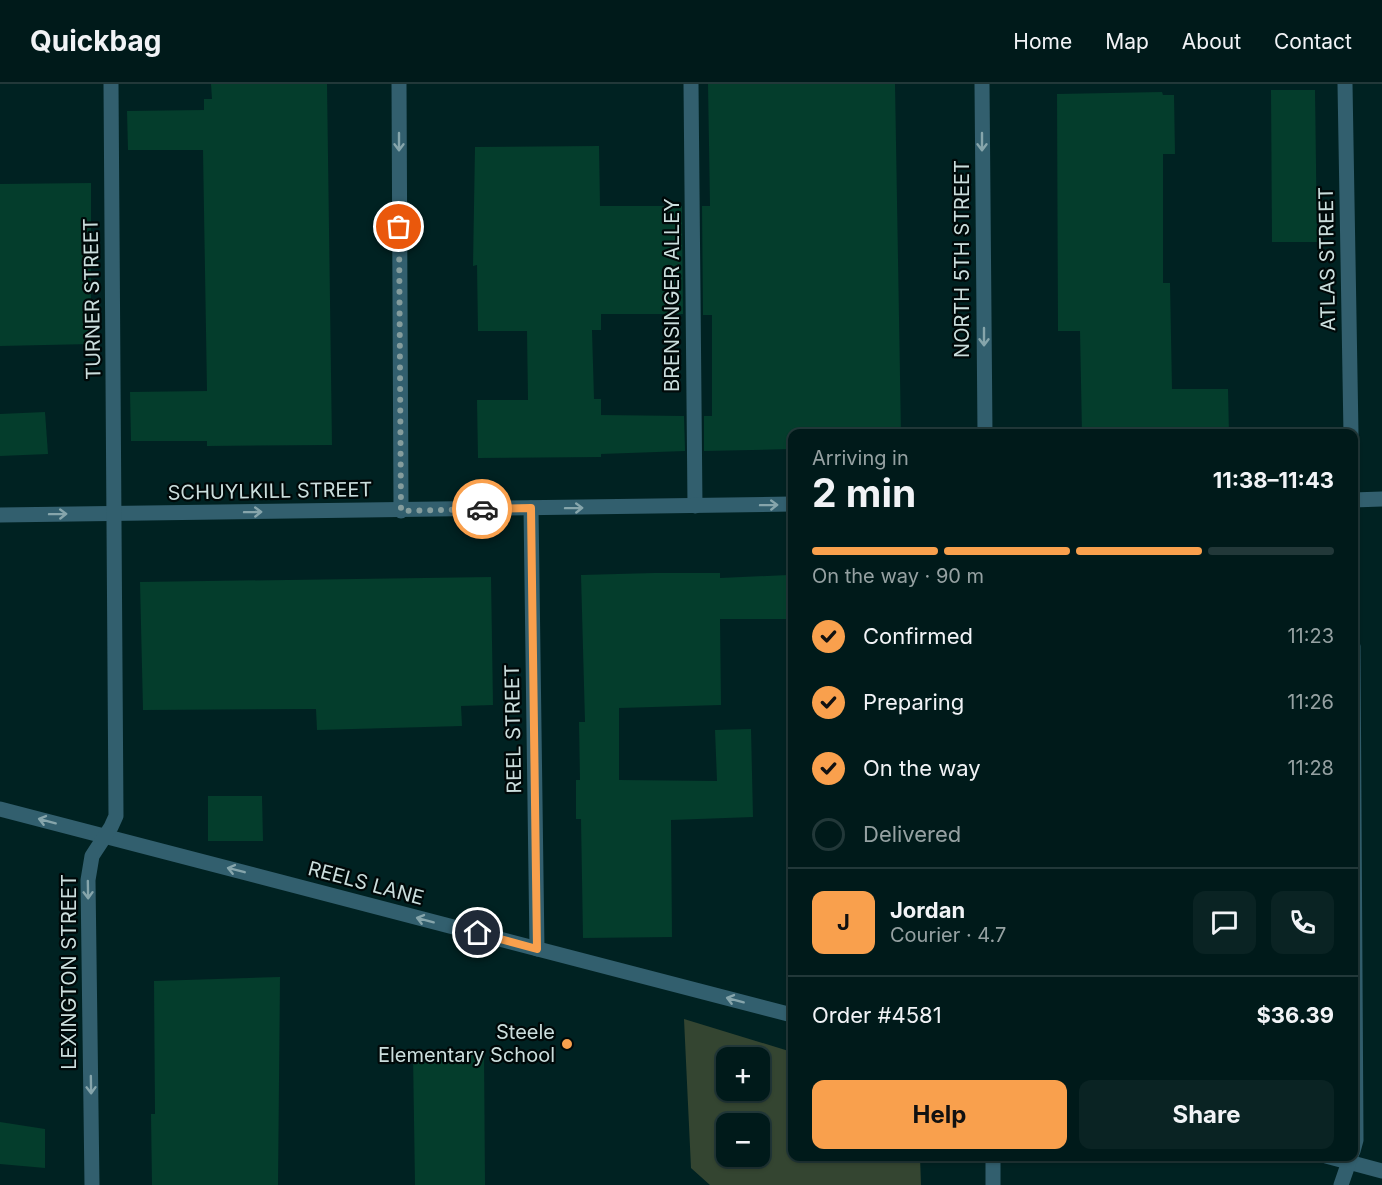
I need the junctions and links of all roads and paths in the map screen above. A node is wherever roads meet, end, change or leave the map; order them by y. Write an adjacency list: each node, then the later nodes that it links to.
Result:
1 (111, 84): 14 (street, TURNER STREET)
2 (399, 84): 13 (street, one-way to 13)
3 (691, 84): 11 (street, BRENSINGER ALLEY)
4 (982, 84): 6 (street, NORTH 5TH STREET, one-way to 6)
5 (1345, 84): 7 (street, ATLAS STREET)
6 (984, 429)
7 (1351, 429)
8 (1382, 499): 9 (street)
9 (1358, 500)
10 (788, 504): 11 (street, SCHUYLKILL STREET, one-way to 10)
11 (694, 506): 12 (street, SCHUYLKILL STREET, one-way to 11)
12 (531, 508): 13 (street, SCHUYLKILL STREET); 18 (street, REEL STREET)
13 (401, 511): 14 (street, SCHUYLKILL STREET, one-way to 13)
14 (115, 513): 15 (street, SCHUYLKILL STREET, one-way to 14); 17 (street, LEXINGTON STREET)
15 (0, 515)
16 (0, 809): 17 (street, REELS LANE, one-way to 16)
17 (105, 836): 18 (street, REELS LANE, one-way to 17); 24 (street, LEXINGTON STREET, one-way to 24)
18 (537, 949): 19 (street, REELS LANE, one-way to 18)
19 (788, 1014)
20 (1358, 1160): 23 (street)
21 (993, 1161): 25 (street)
22 (1350, 1161): 26 (street)
23 (1382, 1171)
24 (92, 1185)
25 (993, 1185)
26 (1341, 1185)

